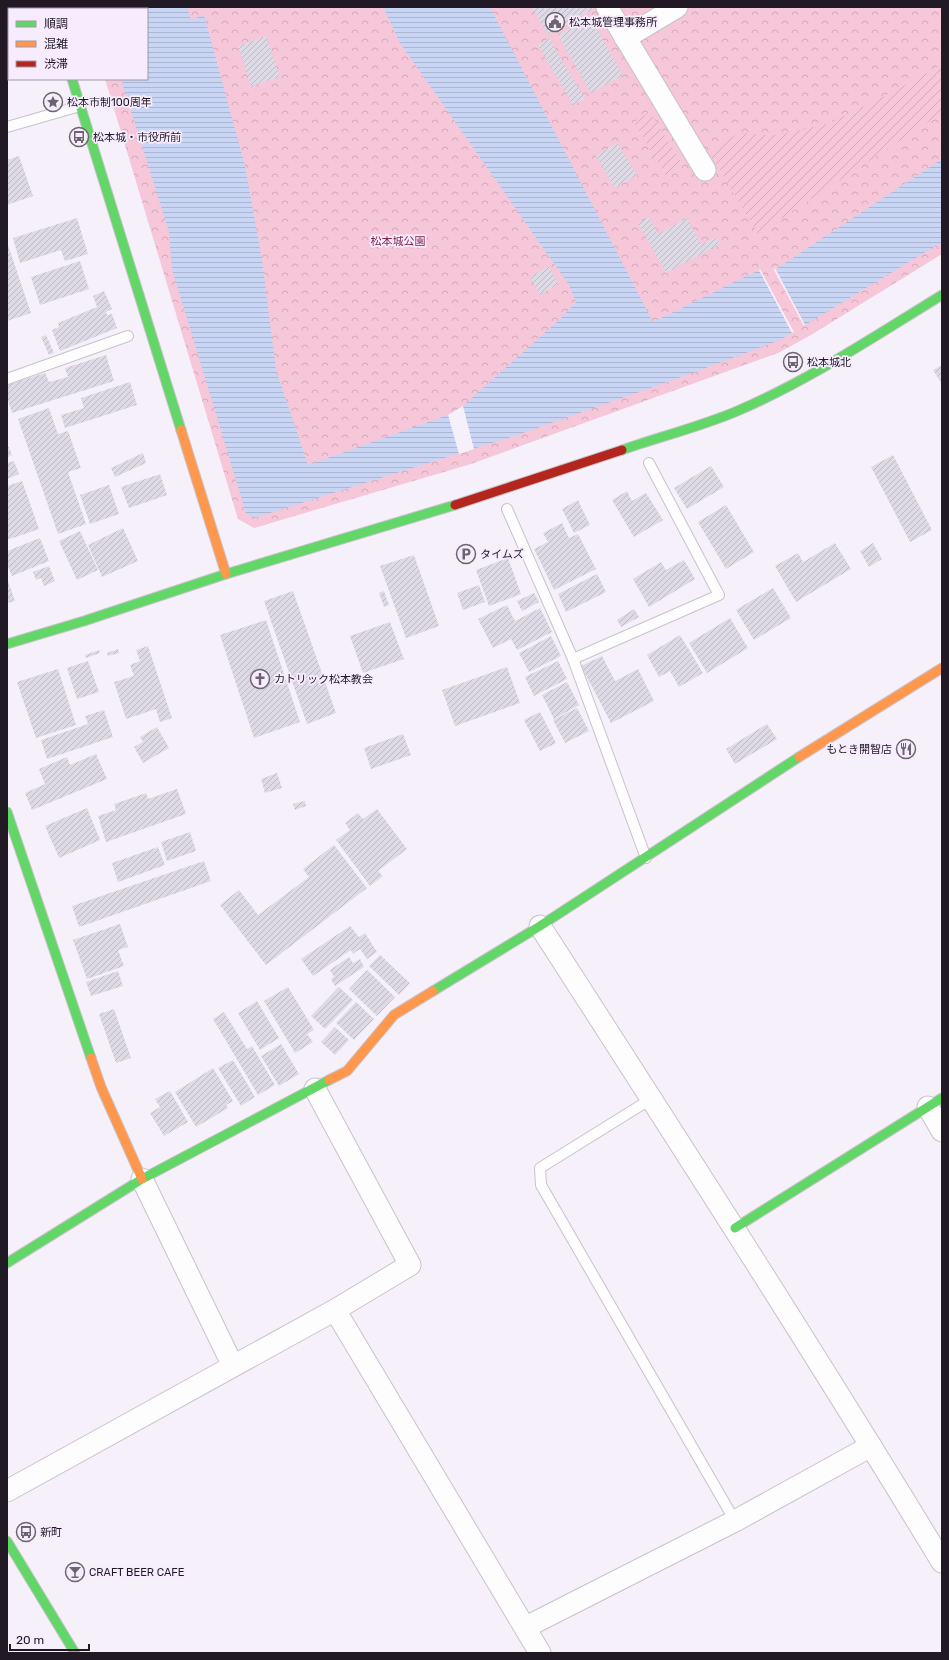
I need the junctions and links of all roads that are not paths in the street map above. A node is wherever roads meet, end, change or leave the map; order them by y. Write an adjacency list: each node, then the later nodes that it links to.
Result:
1 (607, 7): 3 (street)
2 (677, 7): 3 (street)
3 (625, 38): 7 (street)
4 (72, 80): 5 (street)
5 (80, 106): 6 (lane); 13 (street)
6 (7, 127)
7 (705, 170)
8 (942, 295): 13 (street)
9 (128, 336): 10 (lane)
10 (7, 379)
11 (649, 463): 15 (lane)
12 (507, 509): 15 (lane)
13 (226, 574): 14 (street)
14 (7, 644)
15 (573, 659): 18 (lane)
16 (942, 668): 18 (street)
17 (7, 812): 24 (street)
18 (646, 858): 19 (street)
19 (540, 926): 20 (street); 21 (street)
20 (315, 1089): 24 (street); 27 (street)
21 (651, 1099): 25 (street); 31 (lane)
22 (935, 1103): 23 (street); 25 (street)
23 (942, 1130)
24 (142, 1179): 26 (street); 28 (street)
25 (735, 1228): 29 (street)
26 (7, 1263)
27 (335, 1310): 28 (street); 34 (street)
28 (233, 1366): 30 (street)
29 (871, 1446): 31 (street); 33 (street)
30 (7, 1491)
31 (735, 1521): 34 (street)
32 (7, 1541): 35 (street)
33 (942, 1562)
34 (526, 1627): 36 (street)
35 (75, 1653)
36 (540, 1653)

